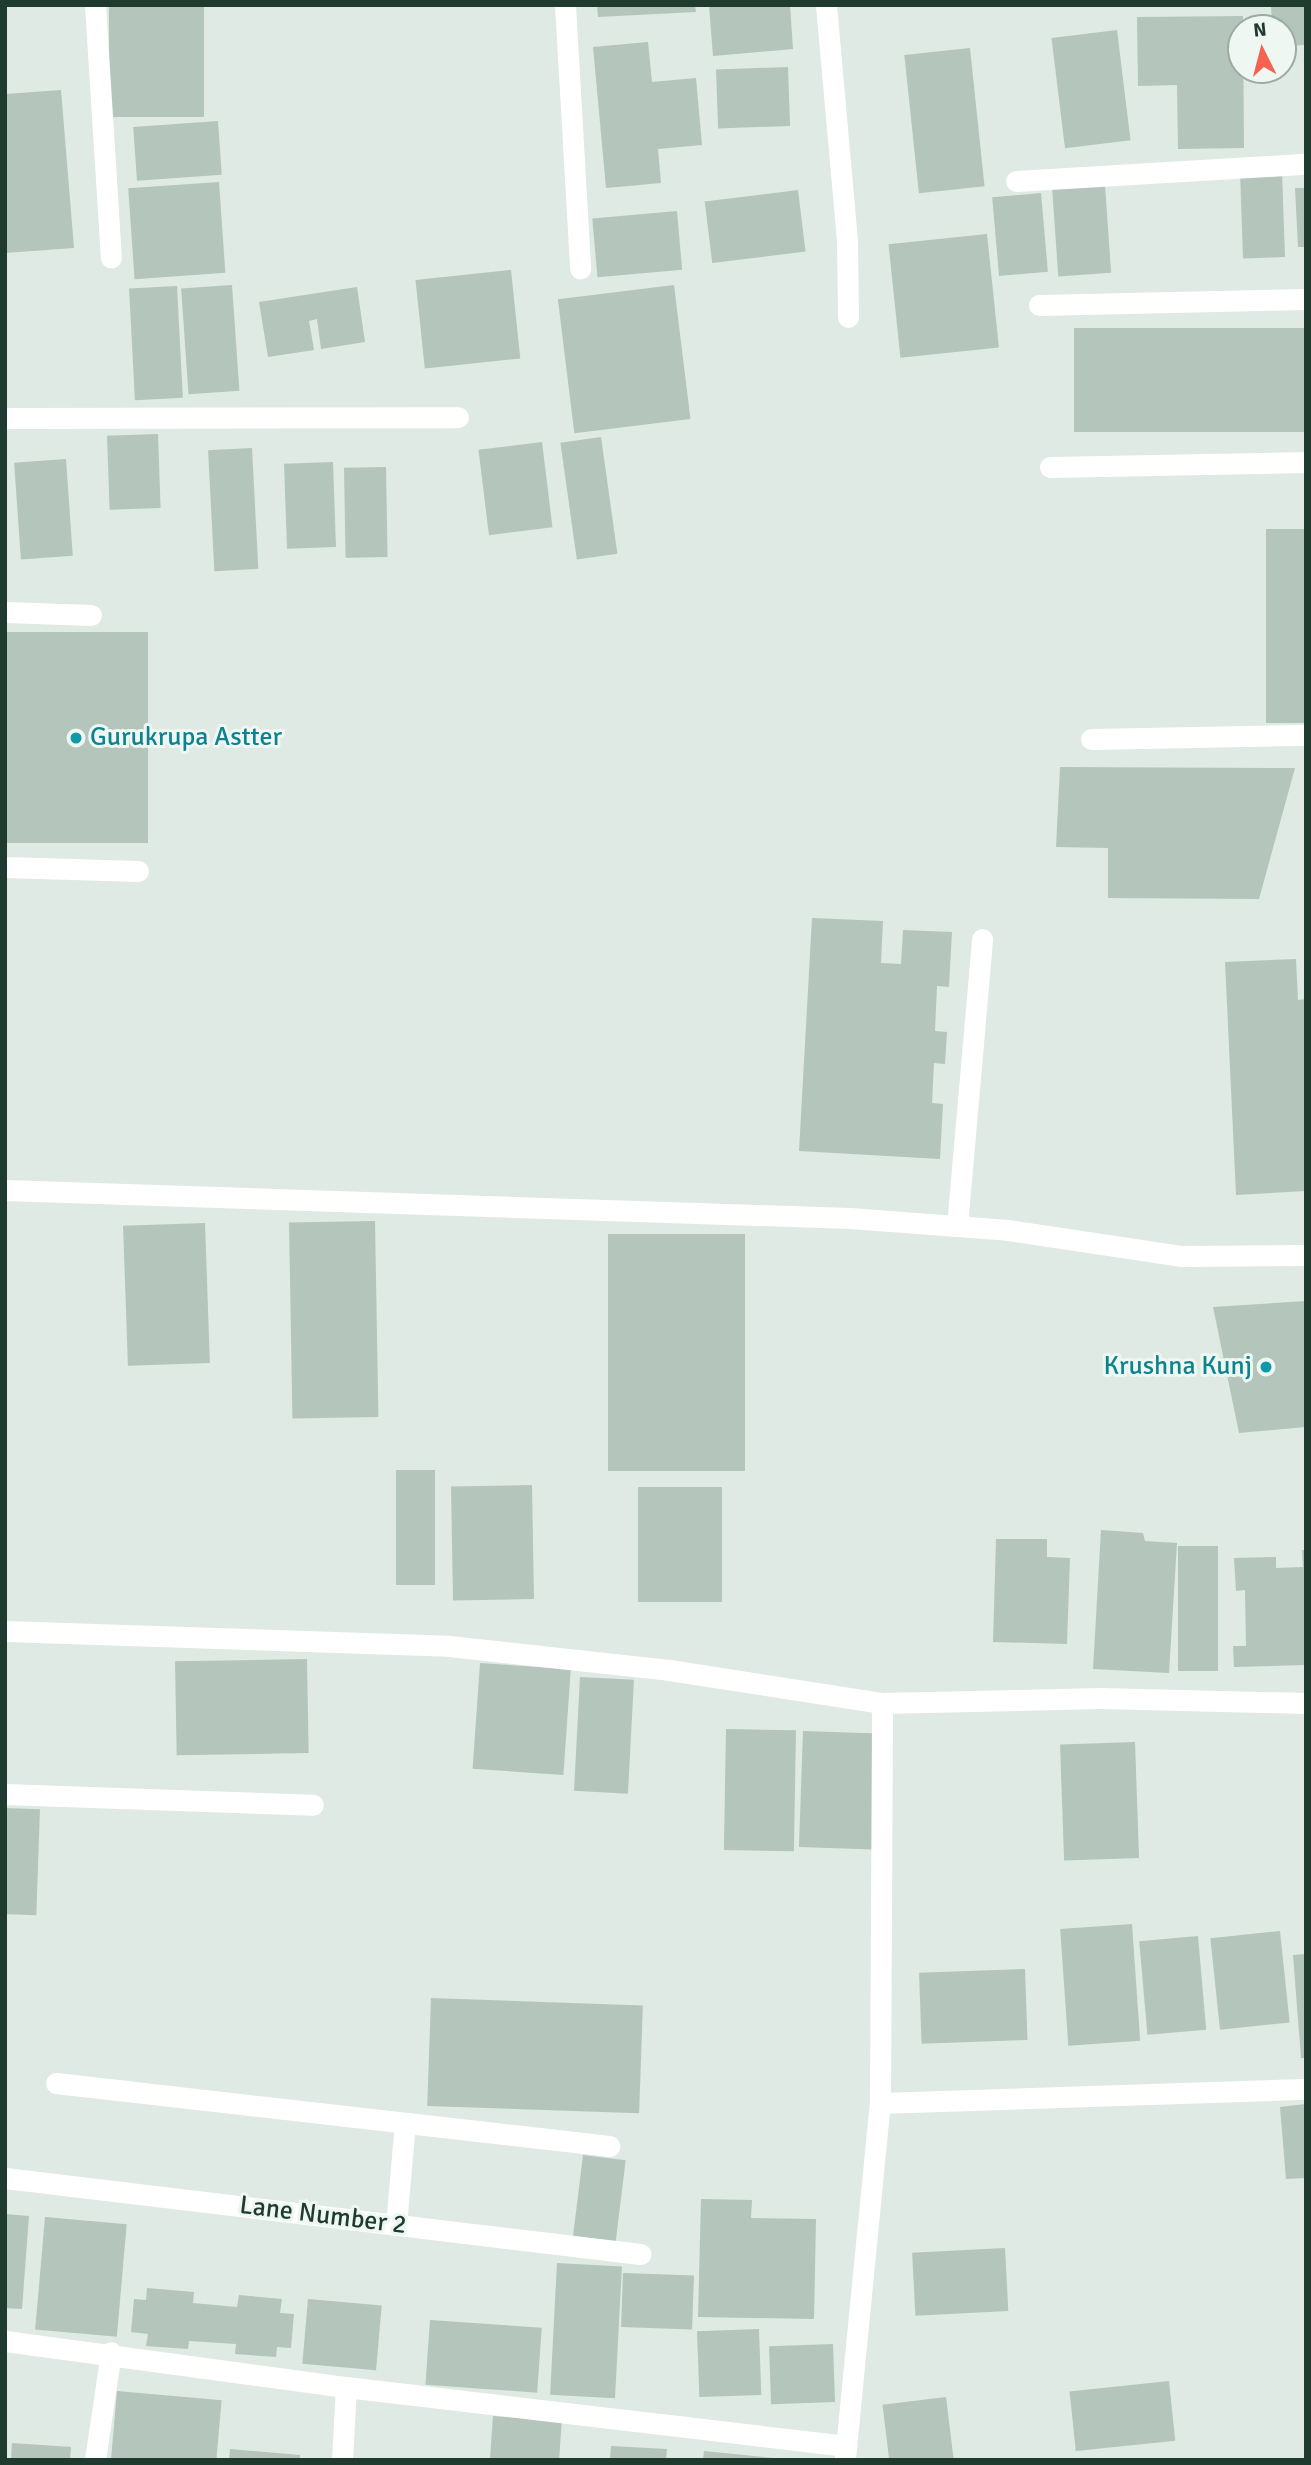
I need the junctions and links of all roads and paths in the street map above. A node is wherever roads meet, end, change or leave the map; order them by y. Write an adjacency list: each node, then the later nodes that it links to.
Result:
1 (95, 5): 6 (street)
2 (565, 5): 7 (street)
3 (826, 5): 10 (street)
4 (1306, 164): 5 (street)
5 (1016, 181)
6 (111, 257)
7 (579, 269)
8 (1306, 299): 9 (street)
9 (1039, 305)
10 (848, 317)
11 (458, 417): 12 (street)
12 (5, 418)
13 (1306, 462): 14 (street)
14 (1050, 467)
15 (5, 612): 16 (street)
16 (91, 615)
17 (1306, 735): 18 (street)
18 (1091, 738)
19 (5, 867): 20 (street)
20 (138, 871)
21 (982, 939): 23 (street)
22 (5, 1190): 23 (street)
23 (957, 1226): 24 (street)
24 (1306, 1255)
25 (5, 1631): 26 (street)
26 (882, 1703): 27 (street); 32 (street)
27 (1306, 1703)
28 (5, 1794): 29 (street)
29 (313, 1805)
30 (56, 2083): 33 (street)
31 (1306, 2089): 32 (street)
32 (880, 2103): 41 (street)
33 (405, 2123): 34 (street); 36 (street)
34 (609, 2146)
35 (5, 2178): 36 (street, Lane Number 2)
36 (396, 2225): 37 (street, Lane Number 2)
37 (640, 2254)
38 (5, 2341): 39 (street)
39 (111, 2352): 40 (street); 42 (street)
40 (346, 2387): 41 (street); 43 (street)
41 (846, 2453)
42 (95, 2460)
43 (342, 2460)

